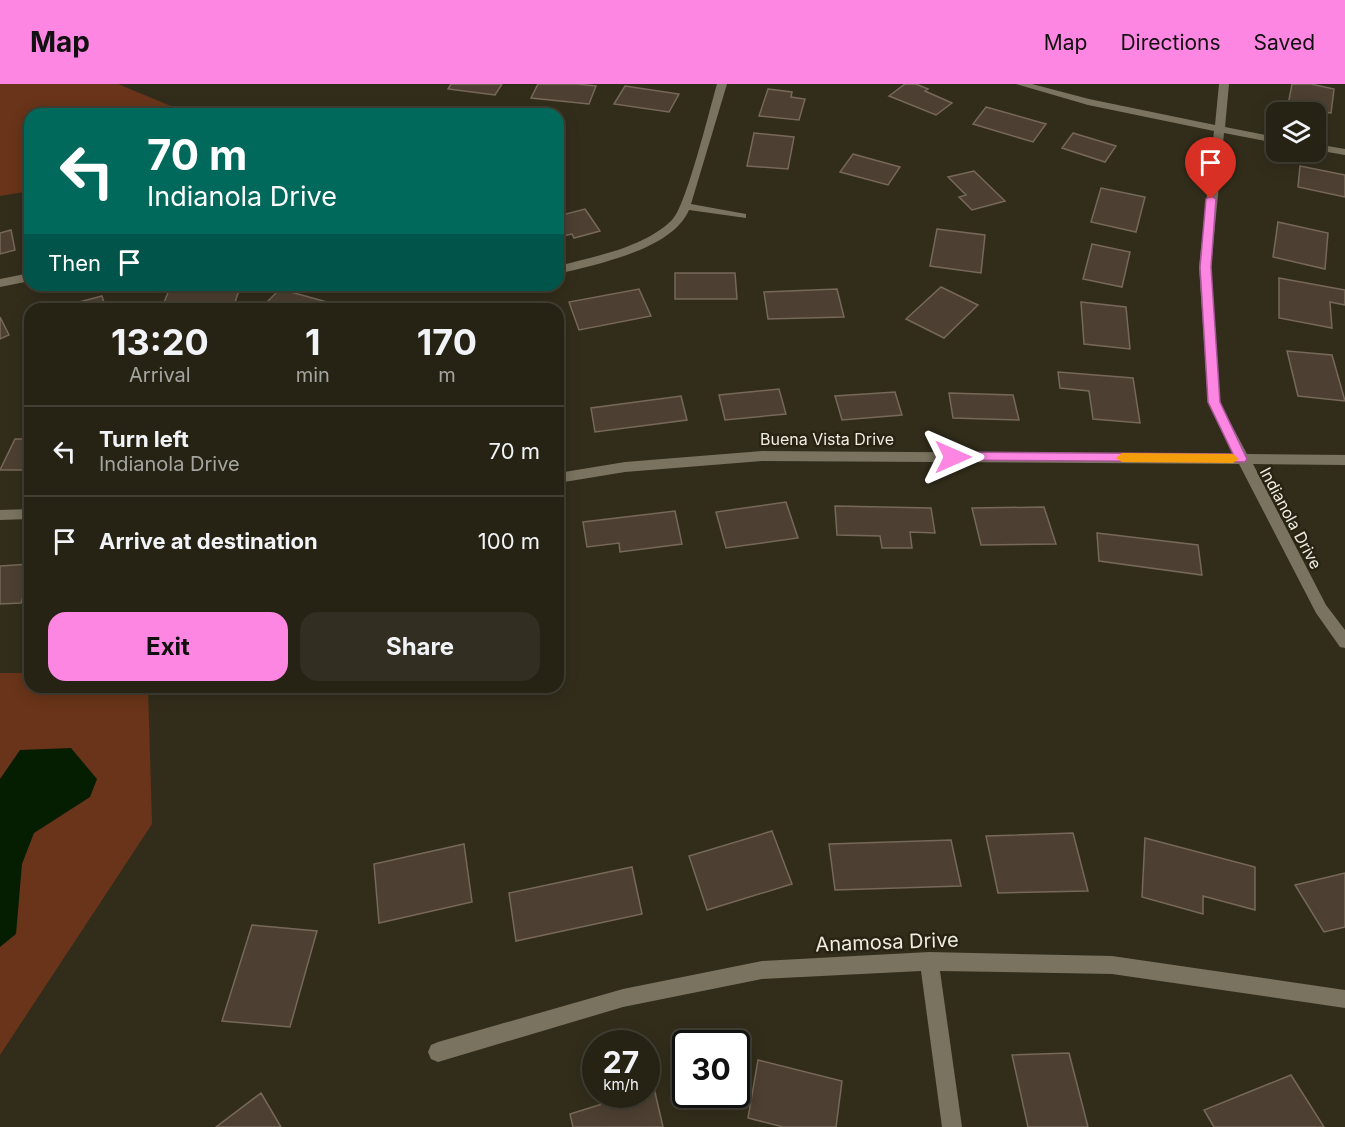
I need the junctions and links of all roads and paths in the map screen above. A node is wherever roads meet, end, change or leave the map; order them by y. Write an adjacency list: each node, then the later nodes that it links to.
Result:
1 (723, 84): 8 (street)
2 (1021, 84): 4 (street)
3 (1224, 84): 4 (street, Indianola Drive)
4 (1220, 129): 5 (street); 13 (street, Indianola Drive)
5 (1266, 138)
6 (1326, 149): 7 (street)
7 (1345, 152)
8 (685, 206): 9 (street); 10 (street)
9 (742, 216)
10 (564, 268)
11 (24, 278): 12 (street)
12 (0, 283)
13 (1241, 459): 14 (street, Buena Vista Drive); 15 (street, Buena Vista Drive); 18 (street, Indianola Drive)
14 (1345, 460)
15 (564, 477)
16 (24, 514): 17 (street)
17 (0, 515)
18 (1345, 642)
19 (929, 961): 20 (street, Anamosa Drive); 21 (street, Anamosa Drive); 22 (street)
20 (1345, 999)
21 (438, 1052)
22 (952, 1127)

